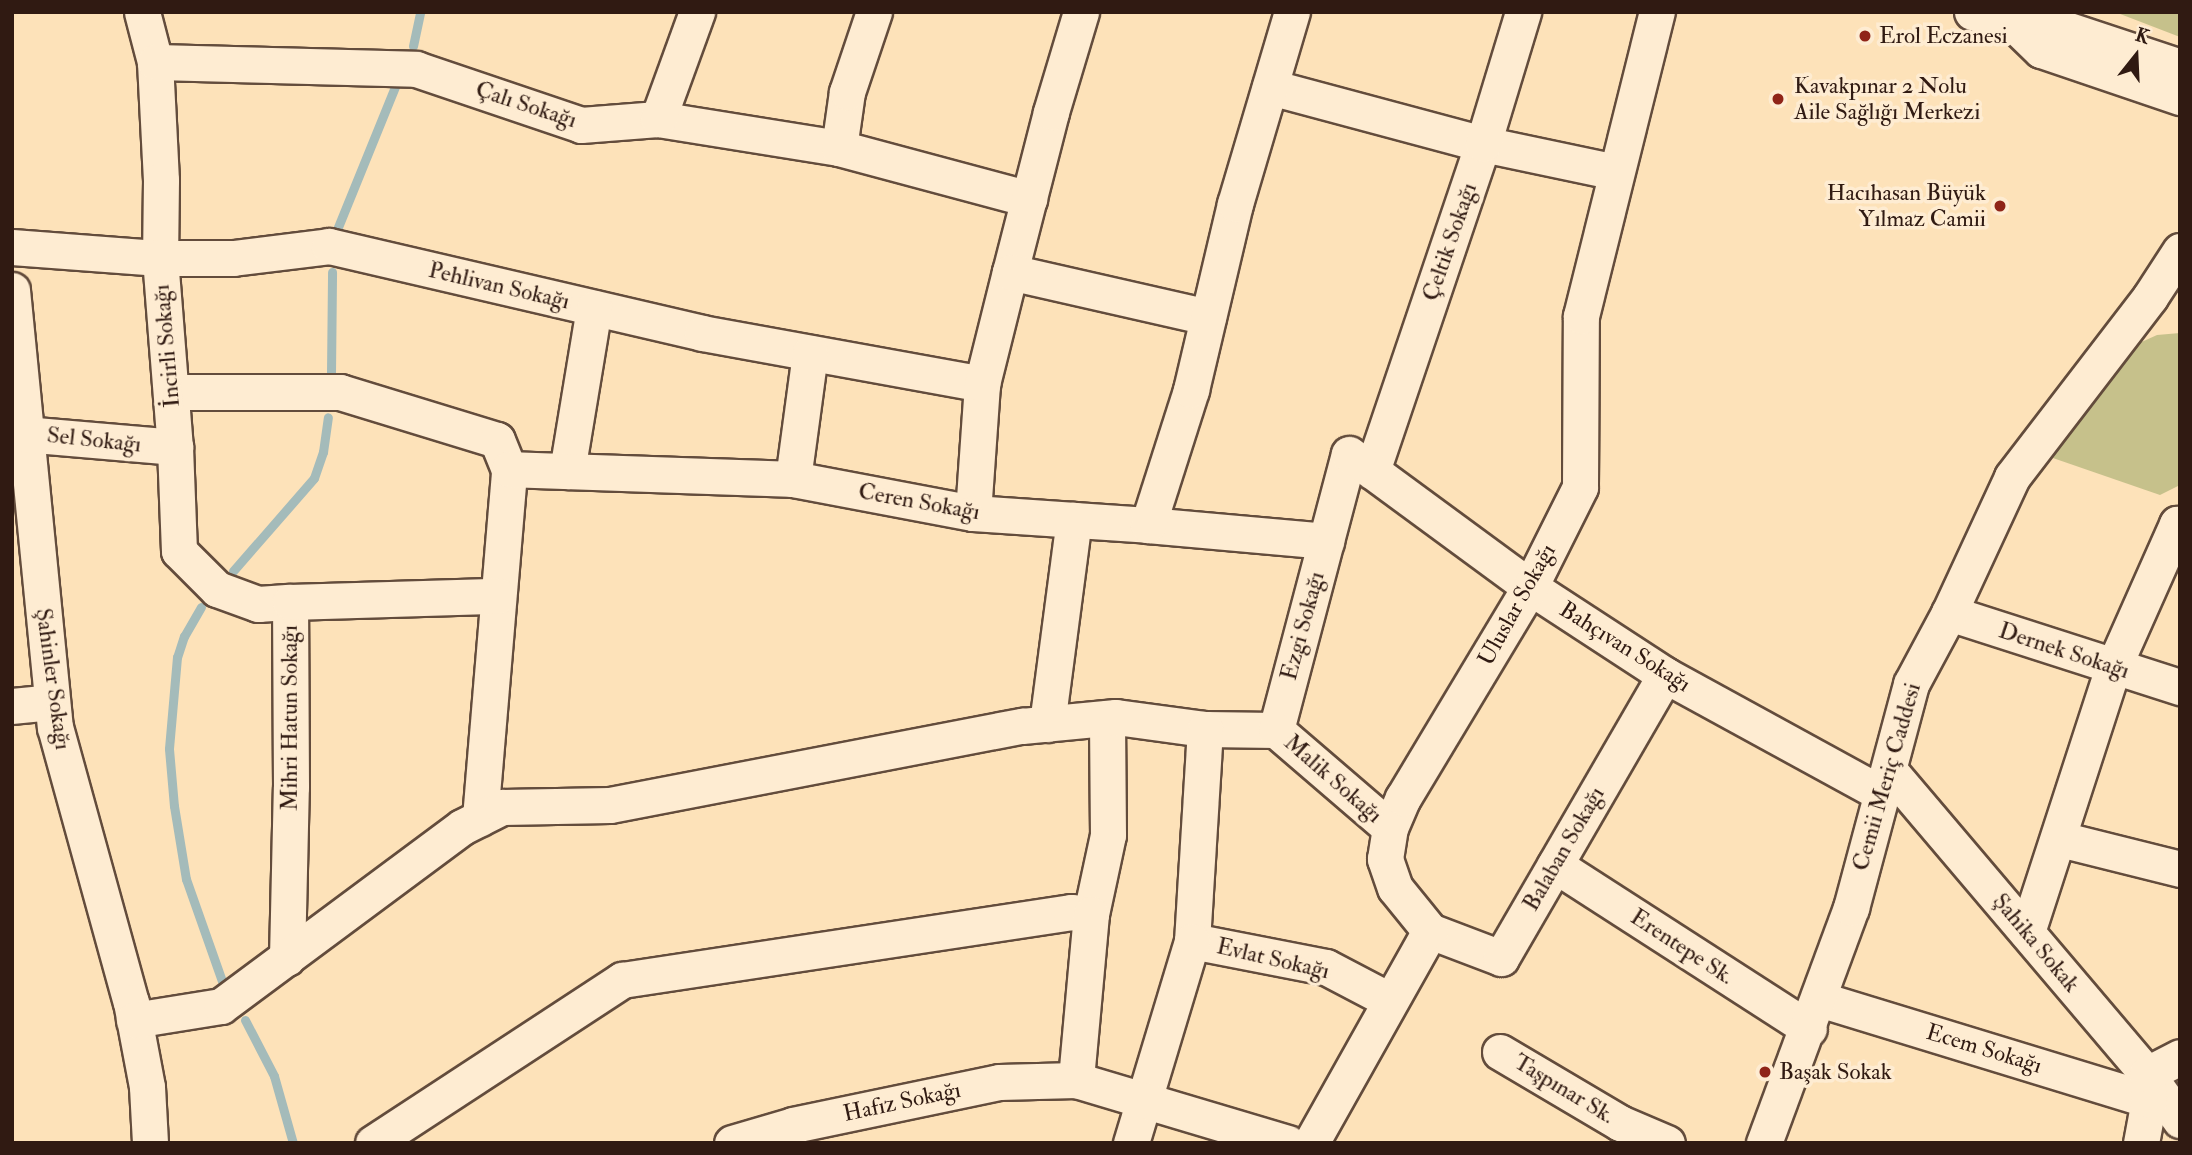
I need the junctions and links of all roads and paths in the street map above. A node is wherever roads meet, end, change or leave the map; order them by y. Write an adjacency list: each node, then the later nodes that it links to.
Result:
1 (142, 12): 10 (street, İncirli Sokağı)
2 (696, 12): 13 (street)
3 (874, 12): 15 (street)
4 (1081, 12): 17 (street)
5 (1292, 12): 11 (street)
6 (1523, 12): 14 (street, Çeltik Sokağı)
7 (1657, 12): 16 (street, Uluslar Sokağı)
8 (1972, 12): 9 (street)
9 (2018, 20): 12 (street)
10 (155, 62): 13 (street, Çalı Sokağı); 20 (street, İncirli Sokağı)
11 (1270, 87): 14 (street); 26 (street)
12 (2179, 90)
13 (658, 119): 15 (street, Çalı Sokağı)
14 (1483, 144): 16 (street); 32 (street, Çeltik Sokağı)
15 (839, 148): 17 (street, Çalı Sokağı)
16 (1616, 172): 41 (street, Uluslar Sokağı)
17 (1029, 199): 22 (street)
18 (12, 247): 20 (street, Pehlivan Sokağı)
19 (2180, 251): 24 (street)
20 (160, 258): 25 (street, Pehlivan Sokağı); 29 (street, İncirli Sokağı)
21 (2180, 271): 24 (street)
22 (1010, 272): 26 (street); 28 (street)
23 (12, 290): 30 (street, Şahinler Sokağı)
24 (2165, 302): 44 (street, Cemii Meriç Caddesi)
25 (594, 308): 27 (street, Pehlivan Sokağı); 34 (street)
26 (1208, 317): 39 (street)
27 (810, 353): 28 (street, Pehlivan Sokağı); 35 (street)
28 (982, 384): 36 (street)
29 (172, 392): 31 (street, İncirli Sokağı); 33 (street)
30 (20, 433): 31 (street, Sel Sokağı); 48 (street, Şahinler Sokağı)
31 (175, 447): 43 (street, İncirli Sokağı)
32 (1361, 462): 40 (street, Ezgi Sokağı); 41 (street, Bahçıvan Sokağı)
33 (509, 469): 34 (street, Ceren Sokağı); 42 (street)
34 (567, 471): 35 (street, Ceren Sokağı)
35 (793, 478): 36 (street, Ceren Sokağı)
36 (973, 513): 37 (street, Ceren Sokağı)
37 (1074, 520): 39 (street, Ceren Sokağı); 51 (street)
38 (2180, 524): 45 (street)
39 (1148, 525): 40 (street, Ceren Sokağı)
40 (1326, 541): 53 (street, Ezgi Sokağı)
41 (1530, 587): 46 (street, Bahçıvan Sokağı); 56 (street, Uluslar Sokağı)
42 (498, 596): 43 (street, Mihri Hatun Sokağı); 55 (street)
43 (290, 602): 64 (street, Mihri Hatun Sokağı)
44 (1949, 613): 45 (street, Dernek Sokağı); 54 (street, Cemii Meriç Caddesi)
45 (2113, 668): 47 (street, Dernek Sokağı); 57 (street)
46 (1665, 675): 54 (street, Bahçıvan Sokağı); 58 (street, Balaban Sokağı)
47 (2180, 687)
48 (52, 702): 49 (street); 67 (street, Şahinler Sokağı)
49 (12, 706)
50 (1107, 718): 51 (street); 52 (street); 60 (street)
51 (1047, 724): 55 (street)
52 (1205, 729): 53 (street); 63 (street)
53 (1276, 730): 56 (street, Malik Sokağı)
54 (1885, 782): 62 (street, Şahika Sokak); 66 (street, Cemii Meriç Caddesi)
55 (480, 818): 64 (street)
56 (1390, 828): 61 (street, Uluslar Sokağı)
57 (2060, 839): 59 (street); 62 (street)
58 (1555, 865): 61 (street, Balaban Sokağı); 66 (street, Erentepe Sk.)
59 (2180, 869)
60 (1091, 914): 70 (street); 76 (street)
61 (1430, 931): 65 (street)
62 (2027, 932): 71 (street, Şahika Sokak)
63 (1192, 941): 65 (street, Evlat Sokağı); 72 (street)
64 (287, 958): 67 (street)
65 (1389, 1000): 79 (street)
66 (1814, 1014): 71 (street, Ecem Sokağı); 81 (street, Cemii Meriç Caddesi)
67 (134, 1020): 75 (street, Şahinler Sokağı)
68 (1500, 1052): 80 (street, Taşpınar Sk.)
69 (2180, 1057): 71 (street)
70 (1076, 1080): 72 (street, Hafız Sokağı); 74 (street, Hafız Sokağı)
71 (2148, 1087): 73 (street, Şahika Sokak); 82 (street)
72 (1145, 1100): 77 (street); 78 (street, Hafız Sokağı)
73 (2180, 1119)
74 (742, 1141)
75 (150, 1143)
76 (373, 1143)
77 (1131, 1143)
78 (1288, 1143)
79 (1311, 1143)
80 (1667, 1143)
81 (1764, 1143)
82 (2141, 1143)

